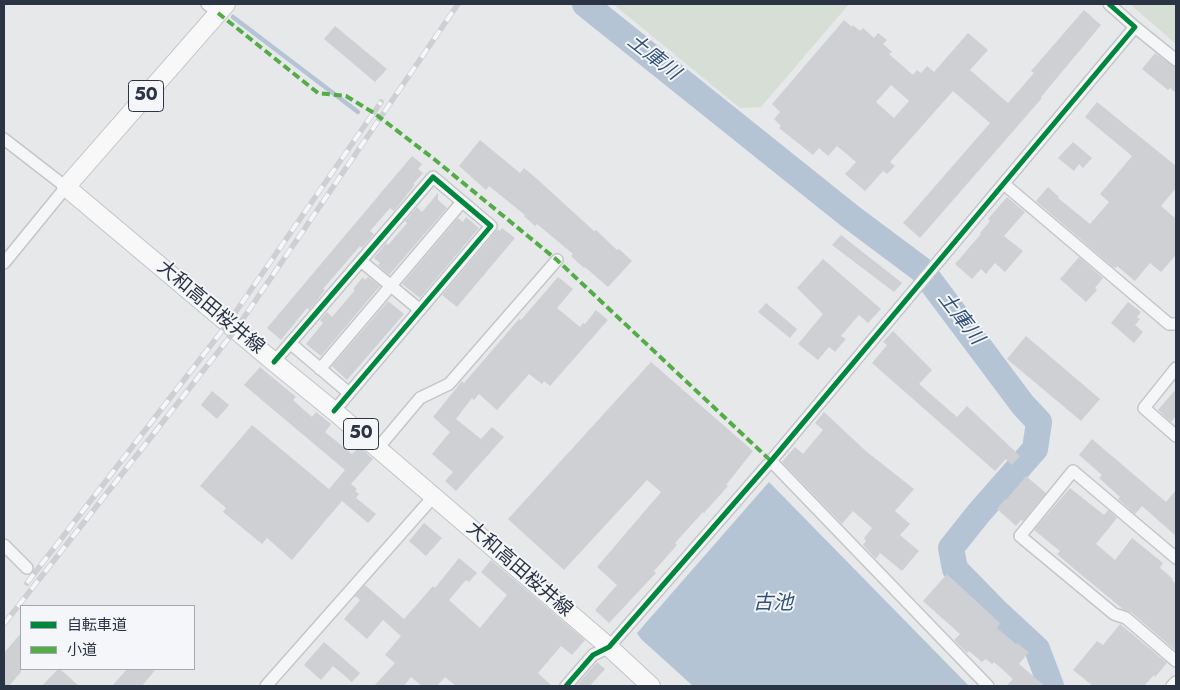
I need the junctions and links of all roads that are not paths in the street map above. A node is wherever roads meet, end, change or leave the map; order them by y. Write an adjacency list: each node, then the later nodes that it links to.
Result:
1 (1109, 4): 3 (street)
2 (217, 7): 7 (main road, 50)
3 (1135, 27): 4 (street); 6 (street)
4 (1176, 60)
5 (6, 145): 7 (street)
6 (1004, 184): 14 (street); 23 (street)
7 (66, 187): 11 (street); 16 (main road, 大和高田桜井線 / 50)
8 (462, 202): 10 (street); 12 (street); 13 (street)
9 (557, 260): 22 (street)
10 (361, 261): 12 (street); 15 (street)
11 (4, 264)
12 (391, 286): 13 (street); 18 (street)
13 (420, 310): 19 (street)
14 (1176, 324)
15 (290, 343): 16 (street); 18 (street)
16 (274, 362): 20 (main road, 大和高田桜井線 / 50)
17 (1176, 368): 21 (street)
18 (320, 369): 19 (street)
19 (349, 394): 20 (street)
20 (334, 410): 22 (main road, 大和高田桜井線 / 50)
21 (1175, 434)
22 (378, 448): 24 (main road, 大和高田桜井線 / 50)
23 (771, 461): 28 (street); 34 (street)
24 (434, 496): 28 (main road, 大和高田桜井線 / 50); 31 (street)
25 (4, 545): 27 (street)
26 (1176, 558): 29 (street)
27 (27, 568)
28 (609, 647): 32 (street); 33 (main road, 大和高田桜井線 / 50)
29 (1176, 661)
30 (1176, 682): 35 (street)
31 (266, 686)
32 (566, 686)
33 (651, 686)
34 (988, 686)
35 (1172, 686)

